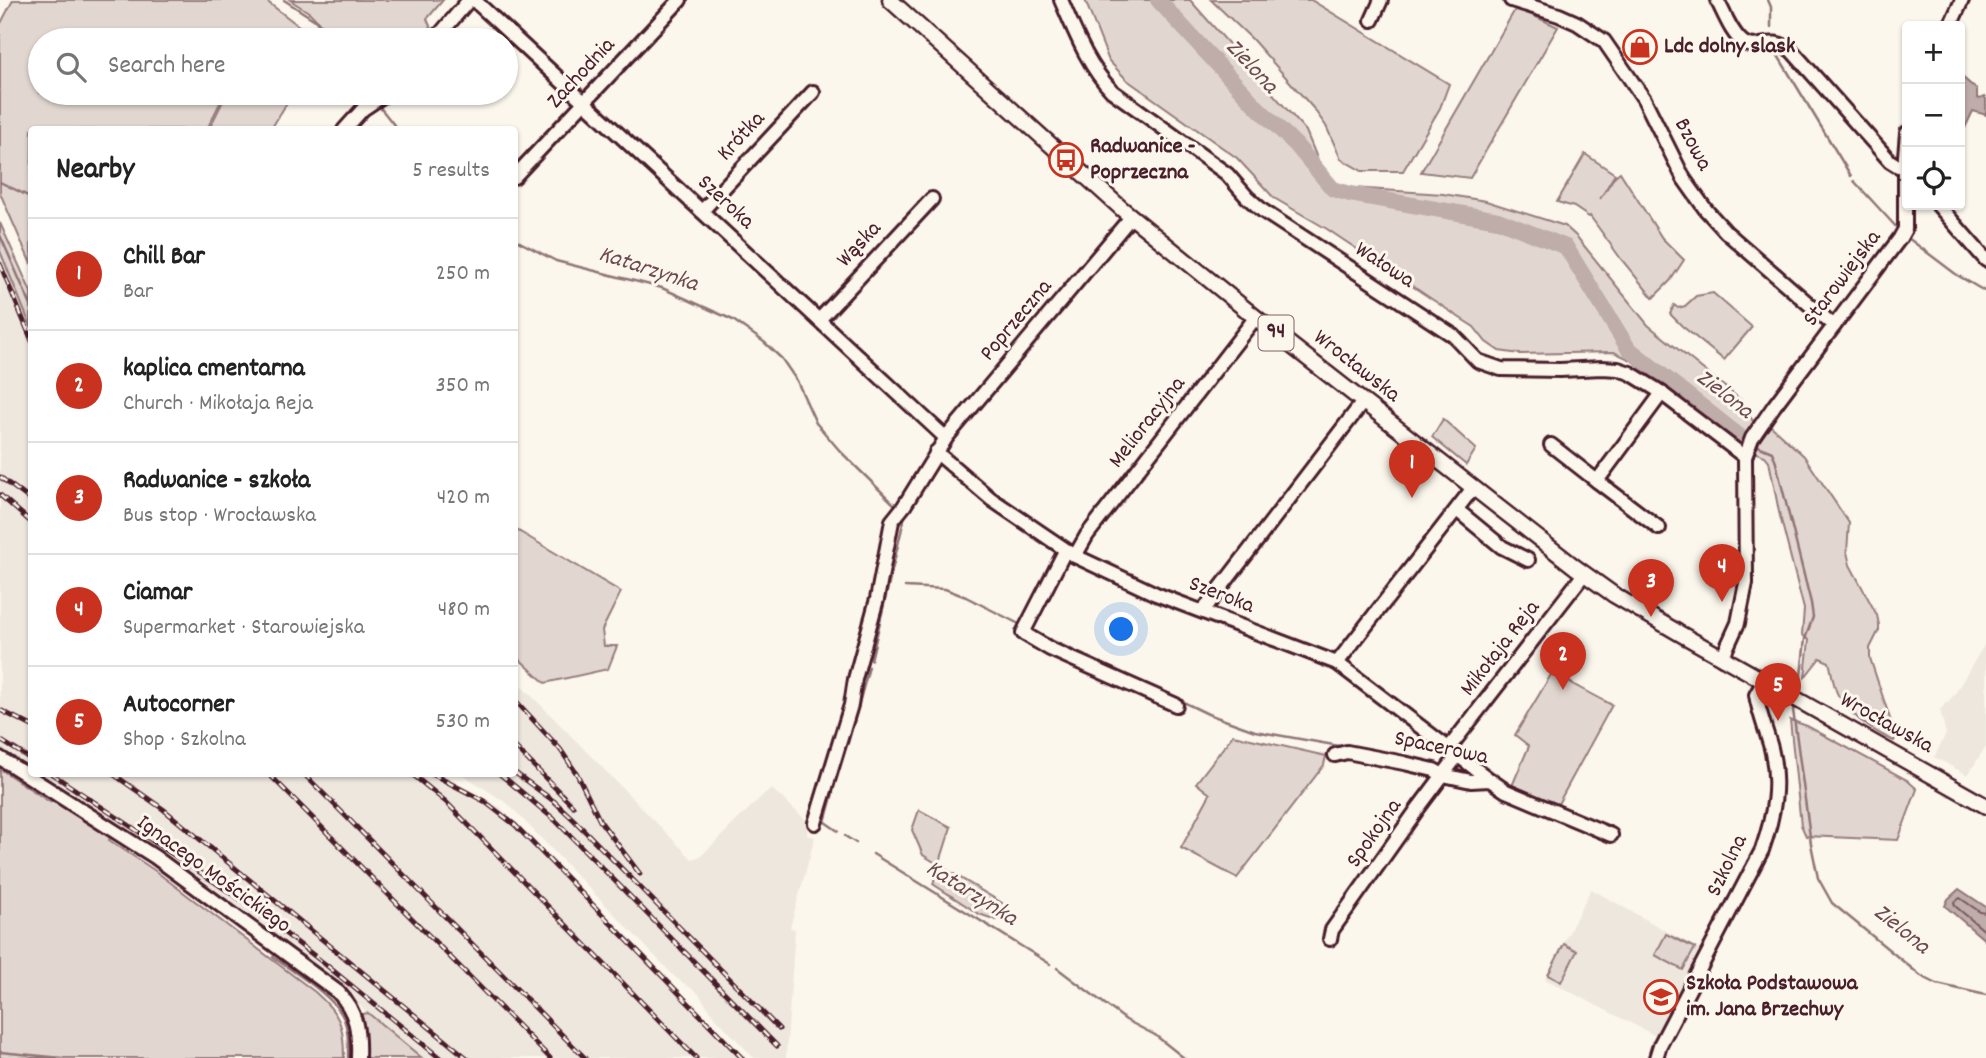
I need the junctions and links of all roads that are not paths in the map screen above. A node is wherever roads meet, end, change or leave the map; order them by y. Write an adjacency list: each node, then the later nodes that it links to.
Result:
1 (471, 0): 11 (street); 12 (street, Szeroka)
2 (680, 0): 15 (street, Zachodnia)
3 (890, 0): 24 (main road, Wrocławska / 94)
4 (1061, 0): 29 (street, Wałowa)
5 (1381, 0): 9 (street)
6 (1511, 0): 28 (street, Bzowa)
7 (1717, 0): 18 (street)
8 (1962, 0): 10 (street)
9 (1372, 20)
10 (1953, 21)
11 (446, 28)
12 (502, 28)
13 (518, 42): 15 (street, Szeroka)
14 (813, 92): 23 (street, Krótka)
15 (584, 102): 19 (street, Zachodnia); 23 (street, Szeroka)
16 (368, 105): 17 (street)
17 (348, 126)
18 (1902, 166)
19 (518, 173)
20 (932, 199): 27 (street, Wąska)
21 (1906, 210): 28 (street, Starowiejska)
22 (1942, 210): 25 (street)
23 (702, 211): 27 (street, Szeroka)
24 (1131, 217): 26 (main road, Wrocławska / 94); 31 (street, Poprzeczna)
25 (1986, 260)
26 (1256, 317): 30 (main road, Wrocławska / 94); 39 (street, Melioracyjna)
27 (820, 320): 31 (street, Szeroka)
28 (1834, 326): 33 (street, Starowiejska)
29 (1659, 391): 33 (street, Wałowa); 35 (street)
30 (1363, 402): 36 (main road, Wrocławska / 94); 42 (street)
31 (946, 438): 34 (street, Poprzeczna)
32 (1551, 445): 35 (street)
33 (1748, 448): 43 (street)
34 (936, 452): 39 (street, Szeroka); 55 (street, Poprzeczna)
35 (1597, 481): 38 (street)
36 (1473, 488): 37 (street); 41 (main road, Wrocławska / 94)
37 (1457, 510): 40 (street); 44 (street)
38 (1659, 528)
39 (1070, 554): 42 (street, Szeroka); 46 (street, Melioracyjna)
40 (1528, 560)
41 (1584, 574): 43 (main road, Wrocławska / 94); 47 (street, Mikołaja Reja)
42 (1203, 611): 44 (street, Szeroka)
43 (1722, 658): 45 (main road, 94)
44 (1338, 663): 47 (street, Szeroka)
45 (1764, 681): 54 (main road, Wrocławska / 94); 59 (street, Szkolna)
46 (1176, 705)
47 (1454, 752): 50 (street, Spokojna); 53 (street, Szeroka)
48 (1335, 755): 50 (street, Spacerowa)
49 (0, 758): 51 (street, Ignacego Mościckiego)
50 (1443, 775): 53 (street, Spacerowa); 57 (street, Spokojna)
51 (28, 776)
52 (30, 777): 58 (street, Ignacego Mościckiego)
53 (1490, 780): 56 (street, Spacerowa)
54 (1986, 806)
55 (815, 823)
56 (1611, 835)
57 (1330, 939)
58 (358, 1058)
59 (1656, 1058)

